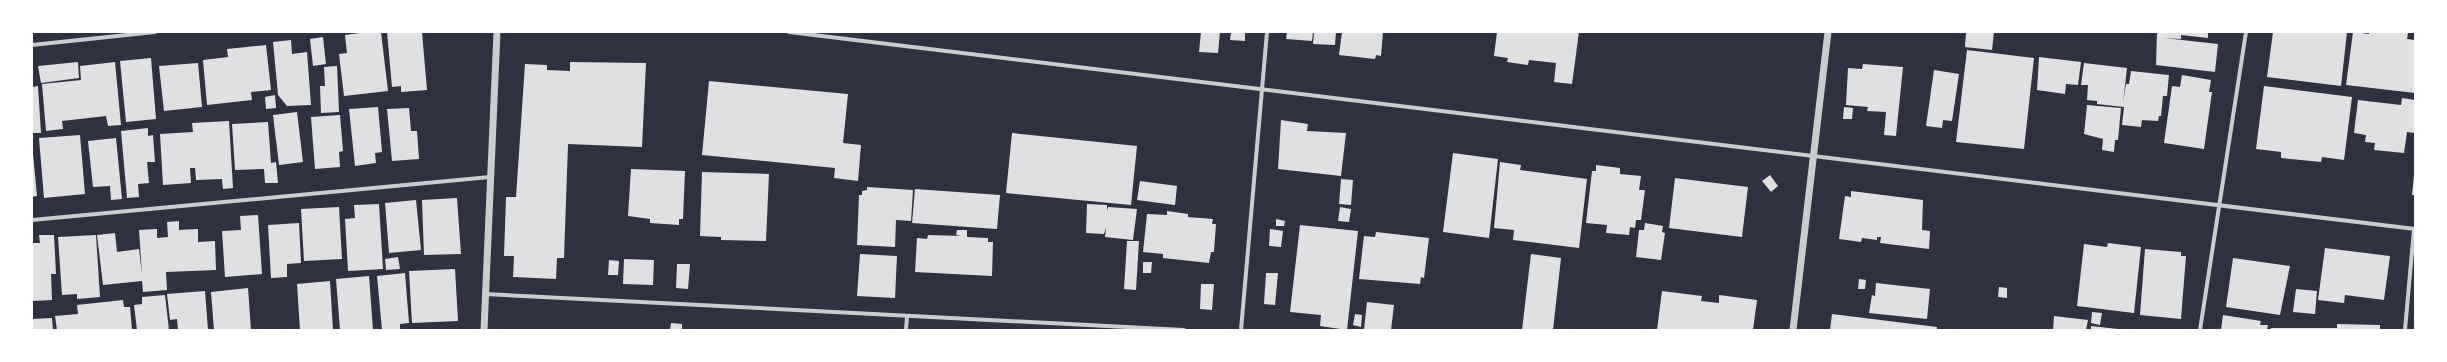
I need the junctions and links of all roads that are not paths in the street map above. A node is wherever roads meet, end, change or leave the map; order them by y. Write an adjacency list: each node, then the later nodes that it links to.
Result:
1 (155, 32): 7 (street)
2 (497, 32): 10 (street)
3 (789, 32): 8 (street)
4 (1267, 32): 8 (street)
5 (1828, 32): 9 (street)
6 (2246, 32): 11 (street)
7 (32, 45)
8 (1263, 89): 9 (street); 19 (street)
9 (1815, 155): 11 (street); 20 (street)
10 (490, 177): 12 (street); 14 (street)
11 (2218, 206): 13 (street); 21 (street)
12 (32, 220)
13 (2415, 229): 22 (street)
14 (485, 294): 15 (street); 16 (street)
15 (907, 316): 17 (street); 18 (street)
16 (484, 330)
17 (906, 330)
18 (1184, 330)
19 (1241, 330)
20 (1793, 330)
21 (2200, 330)
22 (2405, 330)

